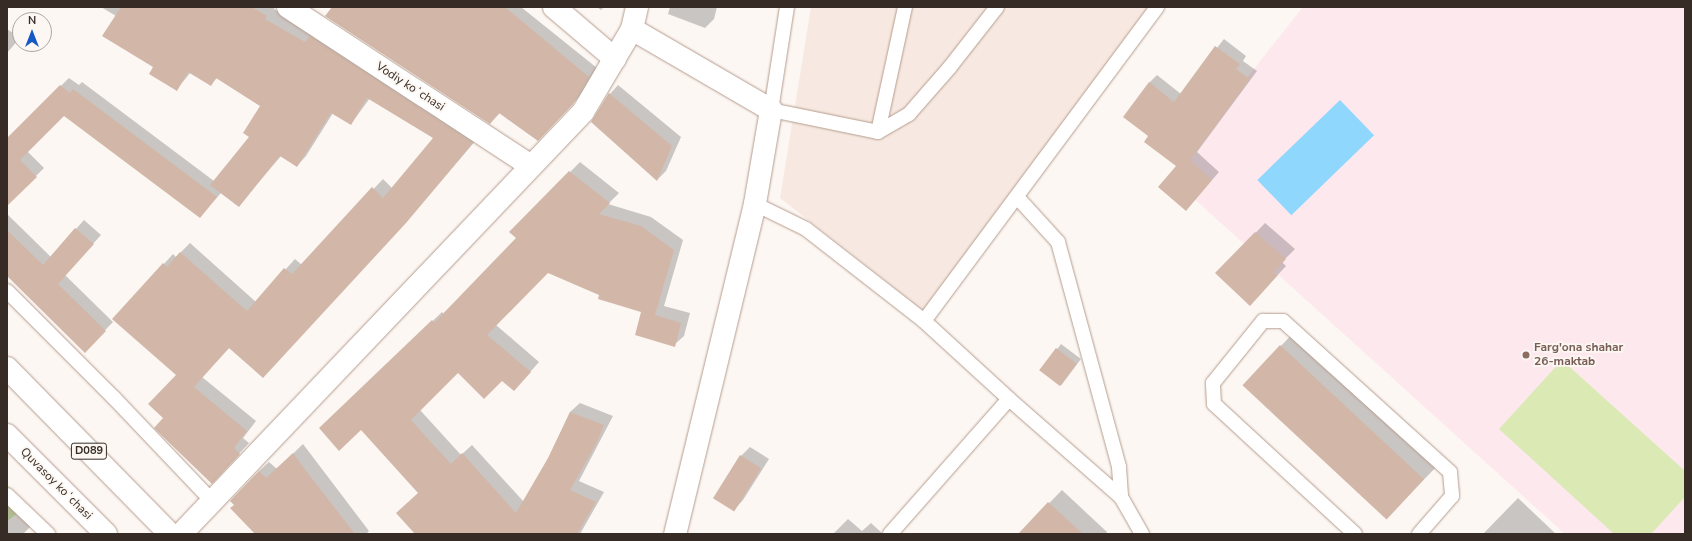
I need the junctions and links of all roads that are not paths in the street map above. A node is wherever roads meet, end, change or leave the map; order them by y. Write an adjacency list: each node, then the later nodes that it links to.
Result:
1 (288, 7): 12 (street, Vodiy koʻchasi)
2 (554, 7): 9 (street)
3 (637, 7): 8 (street)
4 (787, 7): 10 (lane)
5 (905, 7): 11 (lane)
6 (997, 7): 11 (lane)
7 (1157, 7): 13 (lane)
8 (632, 29): 9 (street); 10 (street)
9 (615, 59): 12 (street)
10 (771, 110): 11 (lane); 14 (street)
11 (878, 132)
12 (531, 166): 22 (street)
13 (1017, 197): 16 (lane); 21 (lane)
14 (755, 204): 16 (lane); 27 (street)
15 (7, 291): 22 (lane)
16 (924, 321): 18 (lane)
17 (7, 368): 25 (street, D089)
18 (1008, 399): 21 (lane); 28 (lane)
19 (7, 435): 24 (street, Quvasoy koʻchasi)
20 (7, 495): 23 (lane)
21 (1121, 498): 29 (lane)
22 (213, 502): 26 (street)
23 (48, 534)
24 (106, 534)
25 (170, 534)
26 (181, 534)
27 (676, 534)
28 (890, 534)
29 (1142, 534)
30 (1355, 534): 31 (lane)
31 (1419, 534)

